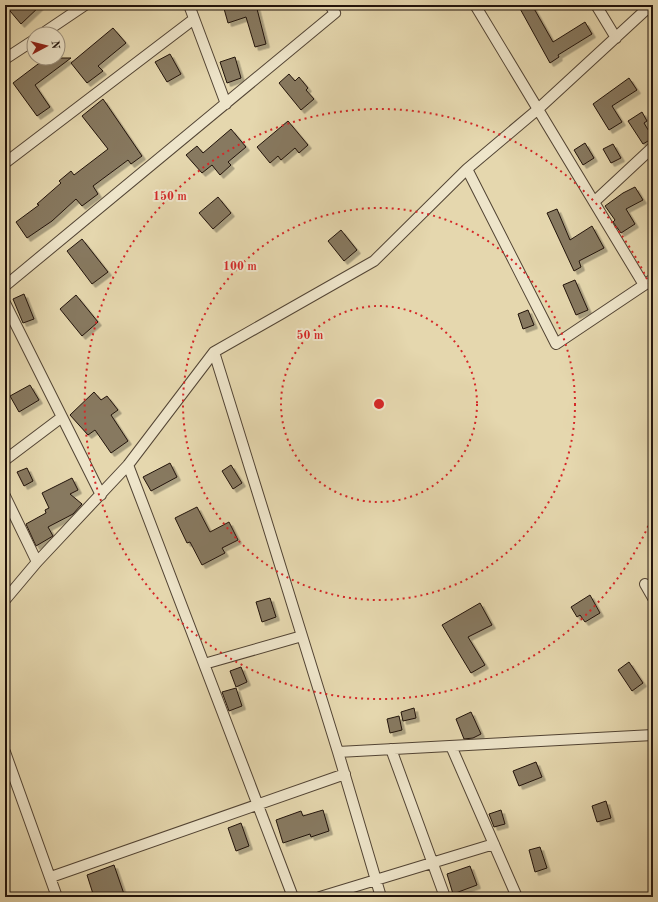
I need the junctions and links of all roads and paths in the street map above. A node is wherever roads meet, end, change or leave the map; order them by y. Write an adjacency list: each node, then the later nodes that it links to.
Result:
1 (85, 5): 8 (street)
2 (189, 5): 7 (street)
3 (330, 5): 12 (street)
4 (475, 5): 13 (street)
5 (596, 5): 9 (street)
6 (651, 5): 9 (street)
7 (194, 19): 12 (street); 15 (street)
8 (54, 26)
9 (616, 38): 13 (street)
10 (26, 45): 11 (street)
11 (5, 59)
12 (226, 104): 20 (street)
13 (537, 110): 16 (street); 17 (street)
14 (653, 147): 17 (street)
15 (5, 163)
16 (467, 168): 19 (street); 22 (street)
17 (594, 202): 19 (street)
18 (653, 279): 19 (street)
19 (644, 285)
20 (5, 286)
21 (5, 303): 23 (street)
22 (214, 352): 25 (street); 32 (street)
23 (62, 417): 24 (street); 26 (street)
24 (5, 460)
25 (128, 465): 26 (street); 33 (street)
26 (101, 495): 28 (street)
27 (5, 496): 28 (street)
28 (37, 562): 31 (street)
29 (645, 584): 30 (street)
30 (653, 598)
31 (5, 600)
32 (302, 636): 33 (street); 38 (street)
33 (204, 664): 40 (street)
34 (653, 735): 35 (street)
35 (451, 746): 36 (street); 41 (street)
36 (391, 749): 38 (street); 42 (street)
37 (5, 752): 43 (street)
38 (338, 752): 39 (street)
39 (345, 774): 40 (street); 44 (street)
40 (258, 805): 43 (street); 46 (street)
41 (494, 844): 42 (street); 50 (street)
42 (433, 862): 44 (street); 49 (street)
43 (51, 877): 45 (street)
44 (376, 880): 47 (street); 48 (street)
45 (57, 897)
46 (293, 897)
47 (320, 897)
48 (381, 897)
49 (445, 897)
50 (517, 897)

